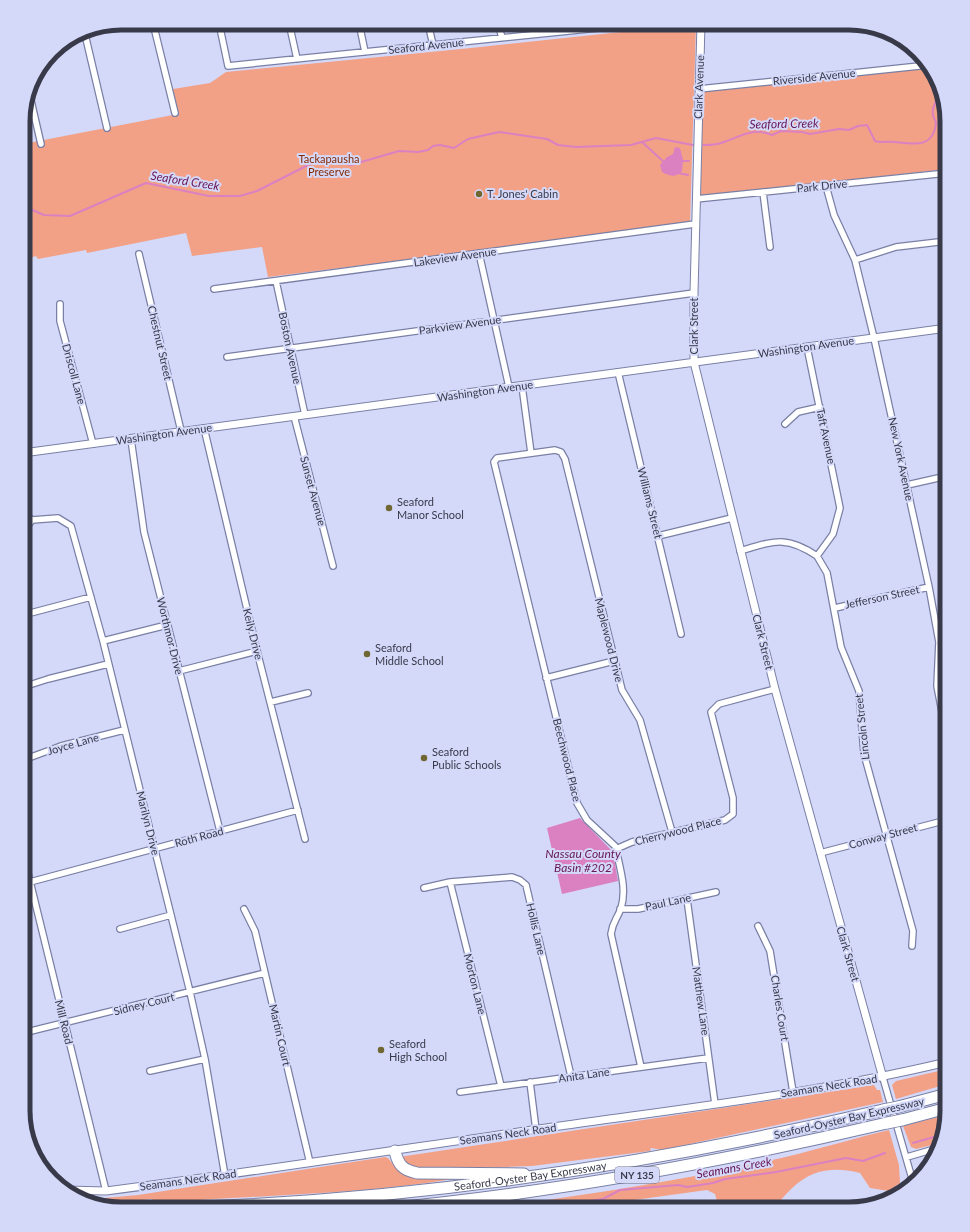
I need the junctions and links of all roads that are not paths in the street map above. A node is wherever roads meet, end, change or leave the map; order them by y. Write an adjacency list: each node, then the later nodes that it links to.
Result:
1 (155, 30): 18 (street)
2 (220, 30): 14 (street, Seaford Avenue)
3 (291, 30): 14 (street)
4 (360, 30): 13 (street)
5 (430, 30): 12 (street)
6 (500, 30): 11 (street)
7 (580, 30): 9 (street, Seaford Avenue)
8 (701, 30): 16 (street, Clark Avenue)
9 (570, 31): 11 (street, Seaford Avenue)
10 (86, 37): 19 (street)
11 (502, 38): 12 (street, Seaford Avenue)
12 (433, 45): 13 (street, Seaford Avenue)
13 (365, 52): 14 (street, Seaford Avenue)
14 (297, 59)
15 (921, 66): 16 (street, Riverside Avenue)
16 (699, 89): 21 (street, Clark Avenue)
17 (32, 104): 20 (street)
18 (175, 113)
19 (107, 128)
20 (42, 144)
21 (698, 151): 25 (street, Clark Street)
22 (940, 174): 23 (street, Park Drive)
23 (826, 186): 24 (street, Park Drive); 31 (street, New York Avenue)
24 (763, 192): 25 (street, Park Drive); 28 (street)
25 (696, 199): 26 (street, Clark Street)
26 (695, 224): 29 (street, Lakeview Avenue); 34 (street, Clark Street)
27 (940, 242): 31 (street)
28 (770, 247)
29 (479, 253): 32 (street, Lakeview Avenue); 36 (street)
30 (139, 254): 51 (street, Chestnut Street)
31 (855, 260): 38 (street, New York Avenue)
32 (276, 281): 33 (street, Lakeview Avenue); 40 (street, Boston Avenue)
33 (214, 289)
34 (694, 293): 36 (street, Parkview Avenue); 42 (street, Clark Street)
35 (60, 304): 53 (street, Driscoll Lane)
36 (494, 320): 40 (street, Parkview Avenue); 45 (street)
37 (940, 329): 38 (street, Washington Avenue)
38 (874, 338): 39 (street, Washington Avenue); 57 (street, New York Avenue)
39 (806, 347): 42 (street, Washington Avenue); 46 (street, Taft Avenue)
40 (290, 348): 41 (street, Parkview Avenue); 47 (street, Boston Avenue)
41 (227, 356)
42 (694, 362): 43 (street, Washington Avenue); 58 (street, Clark Street)
43 (618, 372): 44 (street, Washington Avenue); 61 (street, Williams Street)
44 (522, 386): 45 (street, Washington Avenue); 55 (street)
45 (509, 387): 47 (street, Washington Avenue)
46 (820, 407): 49 (street); 63 (street, Taft Avenue)
47 (305, 415): 48 (street, Washington Avenue)
48 (294, 416): 50 (street, Washington Avenue); 64 (street, Sunset Avenue)
49 (785, 424)
50 (204, 428): 51 (street, Washington Avenue); 72 (street, Keily Drive)
51 (181, 431): 52 (street, Washington Avenue)
52 (131, 439): 53 (street, Washington Avenue); 69 (street, Worthmor Drive)
53 (93, 444): 54 (street, Washington Avenue)
54 (30, 452)
55 (531, 453): 73 (street, Maplewood Drive); 76 (street, Beechwood Place)
56 (940, 478): 57 (street)
57 (907, 485): 65 (street, New York Avenue)
58 (732, 518): 61 (street); 62 (street, Clark Street)
59 (32, 520): 60 (street); 66 (street, Marilyn Drive)
60 (30, 523)
61 (658, 536): 70 (street, Williams Street)
62 (740, 551): 63 (street, Lincoln Street); 78 (street, Clark Street)
63 (817, 556): 67 (street, Lincoln Street)
64 (333, 566)
65 (929, 587): 67 (street, Jefferson Street); 81 (street, New York Avenue)
66 (91, 597): 68 (street); 71 (street, Marilyn Drive)
67 (834, 608): 88 (street, Lincoln Street)
68 (30, 613)
69 (167, 625): 71 (street); 75 (street, Worthmor Drive)
70 (682, 634)
71 (103, 641): 74 (street, Marilyn Drive)
72 (258, 651): 75 (street); 80 (street, Keily Drive)
73 (614, 661): 76 (street); 87 (street, Maplewood Drive)
74 (108, 664): 77 (street); 82 (street, Marilyn Drive)
75 (180, 671): 86 (street, Worthmor Drive)
76 (546, 678): 91 (street, Beechwood Place)
77 (30, 685)
78 (774, 689): 87 (street, Cherrywood Place); 92 (street, Clark Street)
79 (308, 693): 80 (street)
80 (271, 702): 84 (street, Keily Drive)
81 (940, 702)
82 (124, 730): 83 (street, Joyce Lane); 90 (street, Marilyn Drive)
83 (30, 757)
84 (298, 810): 86 (street, Roth Road); 89 (street, Keily Drive)
85 (940, 822): 88 (street, Conway Street)
86 (220, 831): 90 (street, Roth Road)
87 (672, 832): 91 (street, Cherrywood Place)
88 (886, 835): 92 (street, Conway Street); 103 (street, Lincoln Street)
89 (306, 839)
90 (154, 849): 93 (street, Roth Road); 100 (street, Marilyn Drive)
91 (616, 849): 99 (street)
92 (820, 853): 114 (street, Clark Street)
93 (30, 882): 106 (street, Mill Road)
94 (450, 882): 95 (street, Hollis Lane); 113 (street, Hollis Lane); 116 (street, Morton Lane)
95 (424, 888)
96 (716, 892): 97 (street, Paul Lane)
97 (687, 899): 99 (street, Paul Lane); 108 (street, Matthew Lane)
98 (244, 909): 104 (street, Martin Court)
99 (620, 909): 111 (street)
100 (170, 915): 102 (street); 105 (street, Marilyn Drive)
101 (758, 926): 118 (street, Charles Court)
102 (120, 929)
103 (912, 946)
104 (265, 973): 105 (street, Sidney Court); 127 (street, Martin Court)
105 (190, 992): 106 (street, Sidney Court); 109 (street, Marilyn Drive)
106 (64, 1024): 107 (street, Sidney Court); 132 (street, Mill Road)
107 (30, 1031)
108 (708, 1058): 111 (street, Anita Lane); 120 (street, Matthew Lane)
109 (205, 1059): 112 (street); 129 (street, Marilyn Drive)
110 (940, 1064): 114 (street, Seamans Neck Road)
111 (641, 1067): 113 (street, Anita Lane)
112 (150, 1071)
113 (571, 1076): 115 (street, Anita Lane)
114 (883, 1078): 118 (street, Seamans Neck Road); 122 (street, Clark Street)
115 (530, 1082): 116 (street, Anita Lane); 123 (street)
116 (501, 1086): 117 (street, Anita Lane)
117 (460, 1092)
118 (793, 1092): 120 (street, Seamans Neck Road)
119 (940, 1096): 128 (highway, Seaford-Oyster Bay Expressway / NY 135, bridge)
120 (715, 1104): 123 (street, Seamans Neck Road)
121 (940, 1110): 122 (highway, Seaford-Oyster Bay Expressway / NY 135)
122 (895, 1122): 126 (street, Clark Street); 134 (highway, Seaford-Oyster Bay Expressway / NY 135)
123 (536, 1130): 125 (street, Seamans Neck Road)
124 (931, 1150): 126 (street)
125 (395, 1151): 127 (street, Seamans Neck Road); 128 (highway)
126 (907, 1157): 130 (street, Clark Street)
127 (310, 1163): 129 (street, Seamans Neck Road)
128 (565, 1173): 133 (highway, Seaford-Oyster Bay Expressway / NY 135)
129 (225, 1176): 132 (street, Seamans Neck Road)
130 (912, 1176)
131 (76, 1190): 132 (street, Seamans Neck Road)
132 (106, 1191)
133 (297, 1202)
134 (448, 1202)

